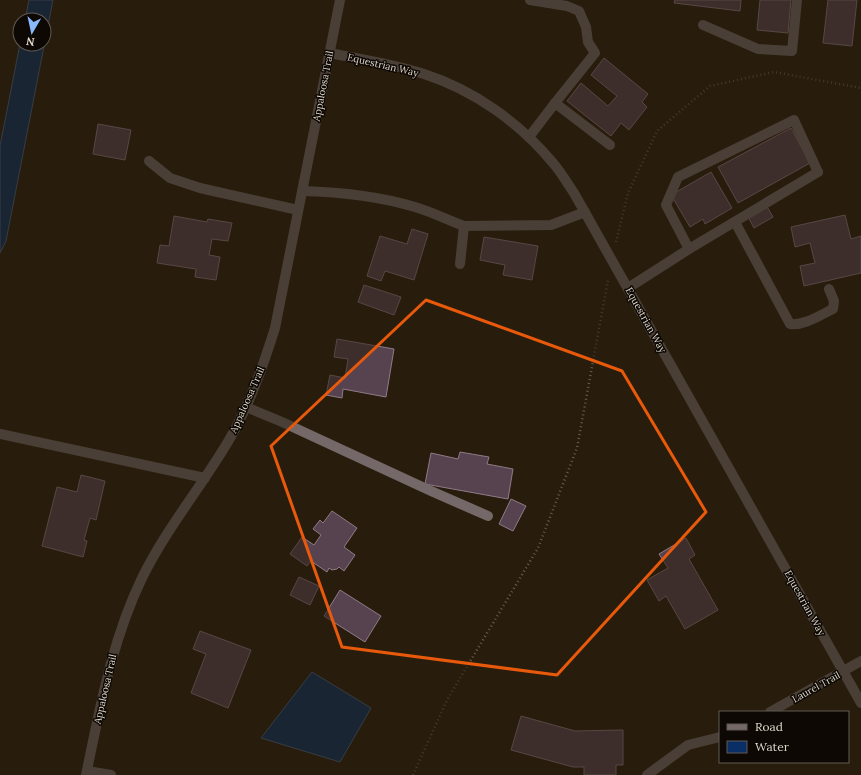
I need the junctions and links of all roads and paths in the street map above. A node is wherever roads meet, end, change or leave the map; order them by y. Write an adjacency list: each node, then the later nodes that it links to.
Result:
1 (340, 0): 5 (street, Appaloosa Trail)
2 (530, 0): 7 (street)
3 (797, 0): 4 (street)
4 (703, 24)
5 (330, 53): 8 (street, Equestrian Way); 11 (street, Appaloosa Trail)
6 (861, 88): 17 (path)
7 (555, 102): 8 (street); 9 (street)
8 (528, 137): 13 (street, Equestrian Way)
9 (610, 145)
10 (149, 161): 12 (street)
11 (302, 191): 12 (street, Appaloosa Trail); 15 (street)
12 (298, 210): 21 (street, Appaloosa Trail)
13 (585, 212): 15 (street); 17 (street, Equestrian Way)
14 (734, 222): 16 (street); 16 (street); 20 (street)
15 (464, 226): 18 (street)
16 (689, 249): 19 (street)
17 (611, 259): 19 (street, Equestrian Way); 32 (path)
18 (460, 264)
19 (628, 288): 26 (street, Equestrian Way)
20 (829, 289)
21 (246, 407): 23 (street, Appaloosa Trail); 24 (street)
22 (0, 434): 23 (street)
23 (205, 478): 30 (street, Appaloosa Trail)
24 (488, 516)
25 (861, 661): 26 (street, Laurel Trail)
26 (843, 671): 27 (street, Equestrian Way); 28 (street, Laurel Trail)
27 (861, 703)
28 (772, 711)
29 (719, 737): 33 (street)
30 (87, 773): 31 (street)
31 (112, 775)
32 (413, 775)
33 (646, 775)

